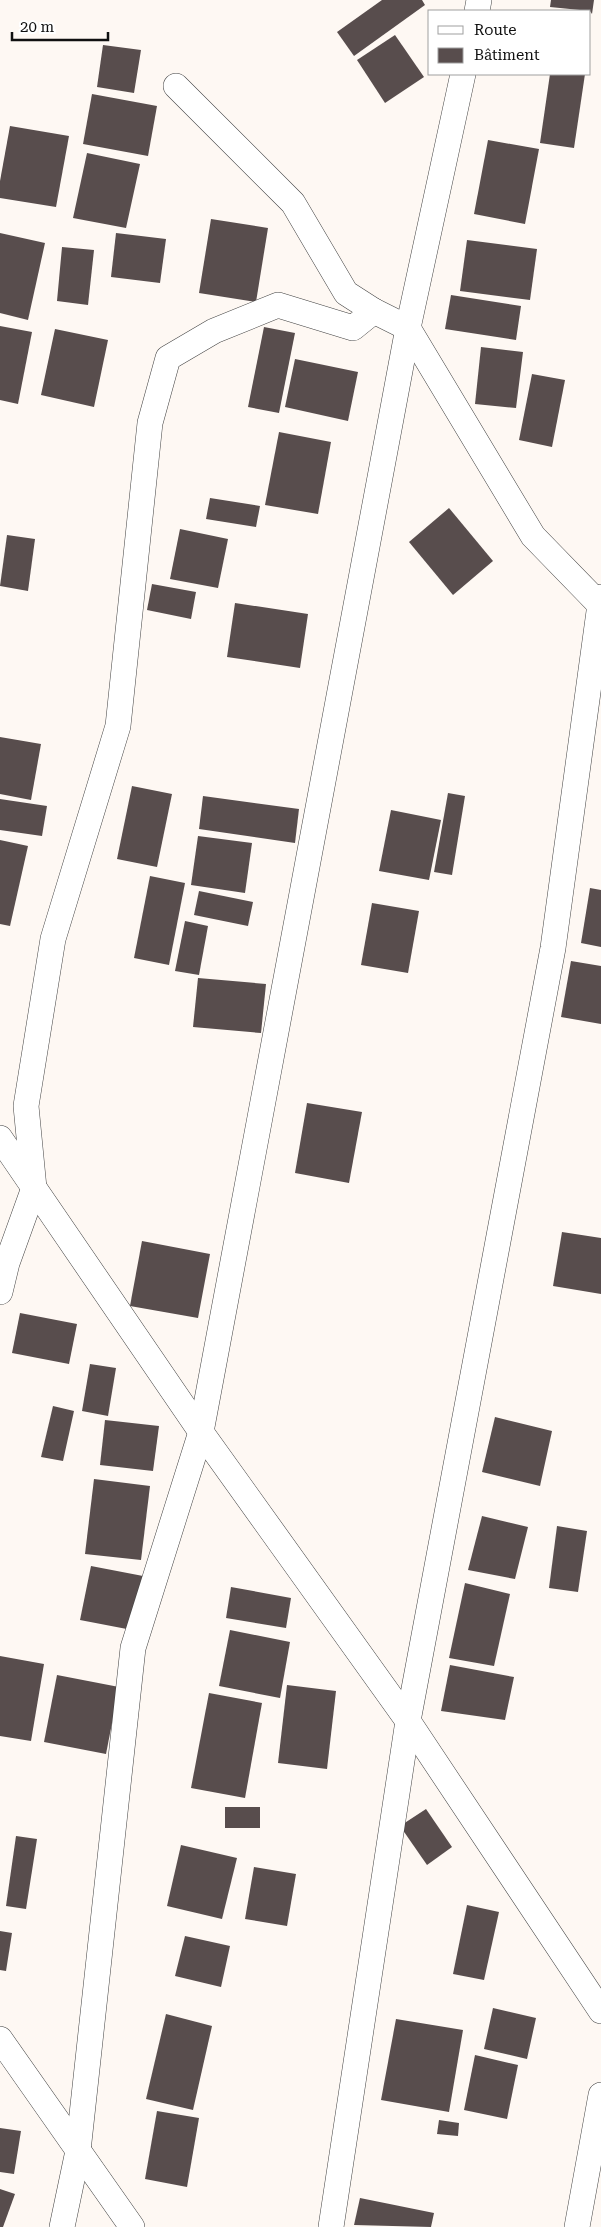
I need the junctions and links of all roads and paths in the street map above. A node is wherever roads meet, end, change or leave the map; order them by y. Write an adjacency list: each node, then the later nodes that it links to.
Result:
1 (463, 75): 4 (street)
2 (176, 86): 3 (street)
3 (374, 311): 4 (street); 7 (street)
4 (408, 328): 5 (street); 9 (street)
5 (601, 602): 10 (street)
6 (0, 1138): 7 (street)
7 (34, 1188): 8 (street); 9 (street)
8 (0, 1292)
9 (201, 1432): 10 (street); 14 (street)
10 (408, 1721): 11 (street); 17 (street)
11 (601, 2011)
12 (0, 2039): 14 (street)
13 (601, 2095): 18 (street)
14 (78, 2151): 15 (street); 16 (street)
15 (62, 2227)
16 (132, 2227)
17 (330, 2227)
18 (576, 2227)

